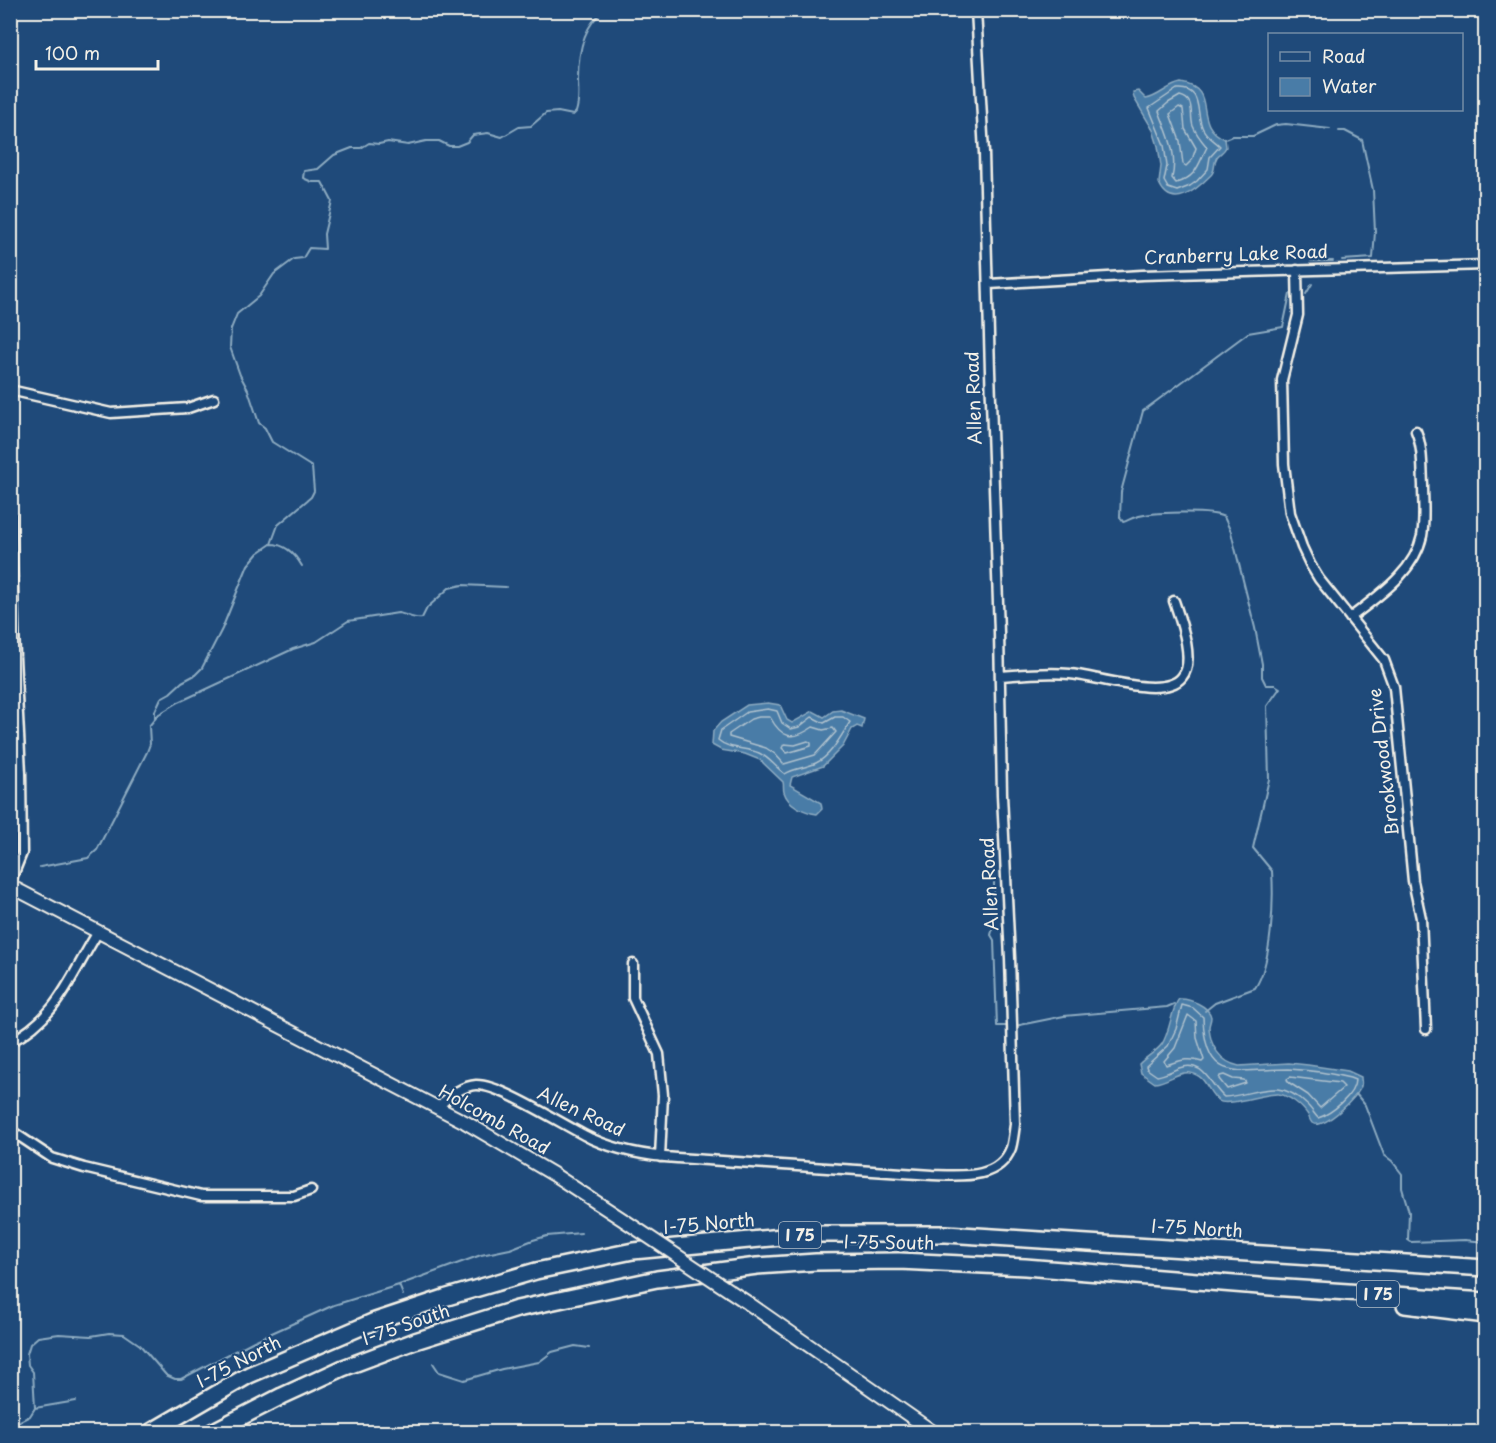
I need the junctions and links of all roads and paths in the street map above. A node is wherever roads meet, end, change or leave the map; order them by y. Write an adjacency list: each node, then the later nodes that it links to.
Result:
1 (976, 10): 4 (street, Allen Road)
2 (1485, 265): 3 (street, Cranberry Lake Road)
3 (1297, 270): 4 (street, Cranberry Lake Road); 10 (street, Brookwood Drive)
4 (988, 284): 11 (street, Allen Road)
5 (10, 390): 6 (street)
6 (214, 399)
7 (1416, 431): 10 (street)
8 (10, 486): 12 (street)
9 (1174, 601): 11 (street)
10 (1350, 618): 15 (street, Brookwood Drive)
11 (1001, 676): 19 (street, Allen Road)
12 (10, 884): 13 (street, Holcomb Road)
13 (98, 932): 16 (street); 17 (street, Holcomb Road)
14 (633, 964): 19 (street)
15 (1425, 1029)
16 (10, 1042)
17 (437, 1108): 19 (street, Allen Road); 29 (street, Holcomb Road, bridge)
18 (10, 1130): 20 (street)
19 (660, 1157)
20 (311, 1190)
21 (1485, 1259): 22 (highway)
22 (1415, 1262): 23 (highway, I-75 North / I 75); 27 (highway, I-75 North / I 75)
23 (1485, 1268)
24 (1271, 1287): 25 (highway, I-75 South / I 75); 26 (highway); 28 (highway, I-75 South / I 75)
25 (1485, 1301)
26 (1485, 1315)
27 (151, 1432)
28 (212, 1432)
29 (933, 1432)

